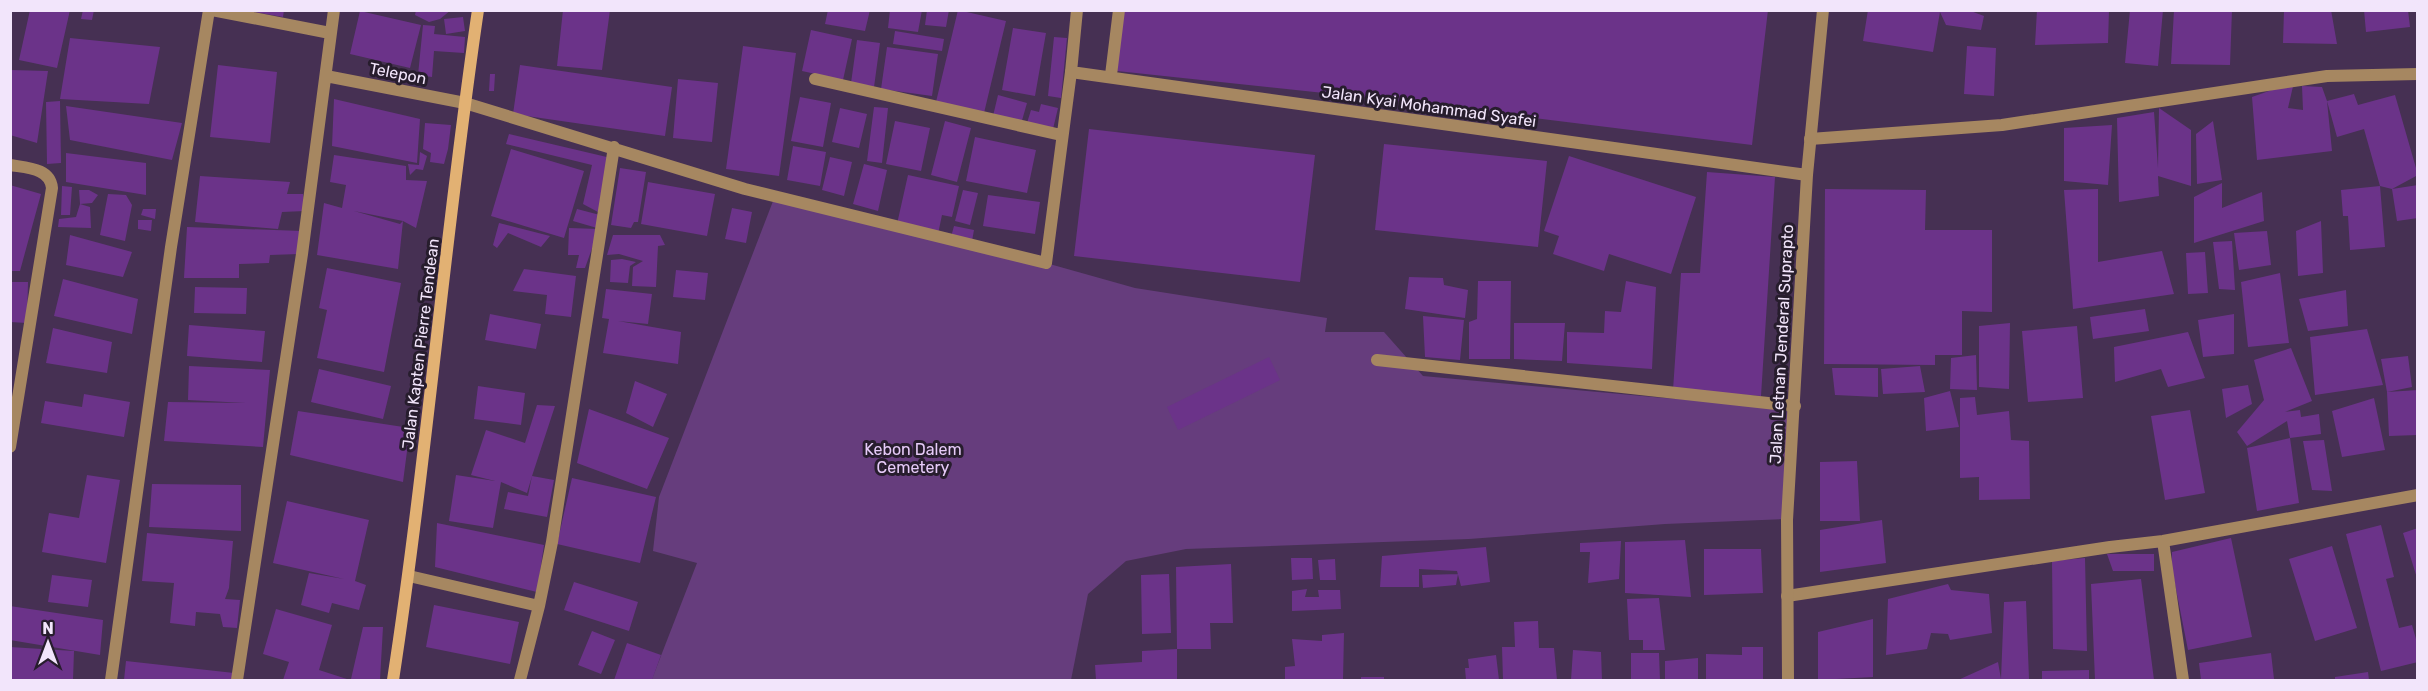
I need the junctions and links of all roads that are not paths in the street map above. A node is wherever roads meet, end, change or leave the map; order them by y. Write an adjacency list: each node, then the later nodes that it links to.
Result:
1 (210, 10): 7 (street); 28 (street)
2 (334, 10): 7 (street)
3 (478, 10): 13 (main road, Jalan Kapten Pierre Tendean)
4 (1077, 10): 8 (street)
5 (1119, 10): 10 (street)
6 (1823, 10): 15 (street, Jalan Letnan Jenderal Suprapto)
7 (330, 33): 11 (street)
8 (1071, 72): 10 (street, Jalan Kyai Mohammad Syafei); 14 (street)
9 (2418, 74): 15 (street)
10 (1111, 75): 18 (street, Jalan Kyai Mohammad Syafei)
11 (326, 76): 13 (street, Telepon); 29 (street)
12 (815, 79): 14 (street)
13 (465, 103): 16 (street, Telepon); 25 (main road, Jalan Kapten Pierre Tendean)
14 (1061, 135): 16 (street, Telepon)
15 (1810, 139): 18 (street, Jalan Letnan Jenderal Suprapto)
16 (614, 147): 27 (street)
17 (10, 165): 20 (street)
18 (1807, 175): 21 (street, Jalan Letnan Jenderal Suprapto)
19 (1377, 360): 21 (street)
20 (15, 381): 22 (street)
21 (1795, 406): 26 (street, Jalan Letnan Jenderal Suprapto)
22 (10, 447)
23 (2418, 495): 24 (street)
24 (2163, 542): 26 (street); 33 (street)
25 (409, 576): 27 (street); 30 (main road, Jalan Kapten Pierre Tendean)
26 (1787, 596): 32 (street, Jalan Letnan Jenderal Suprapto)
27 (539, 606): 31 (street)
28 (111, 681)
29 (237, 681)
30 (393, 681)
31 (520, 681)
32 (1788, 681)
33 (2183, 681)

